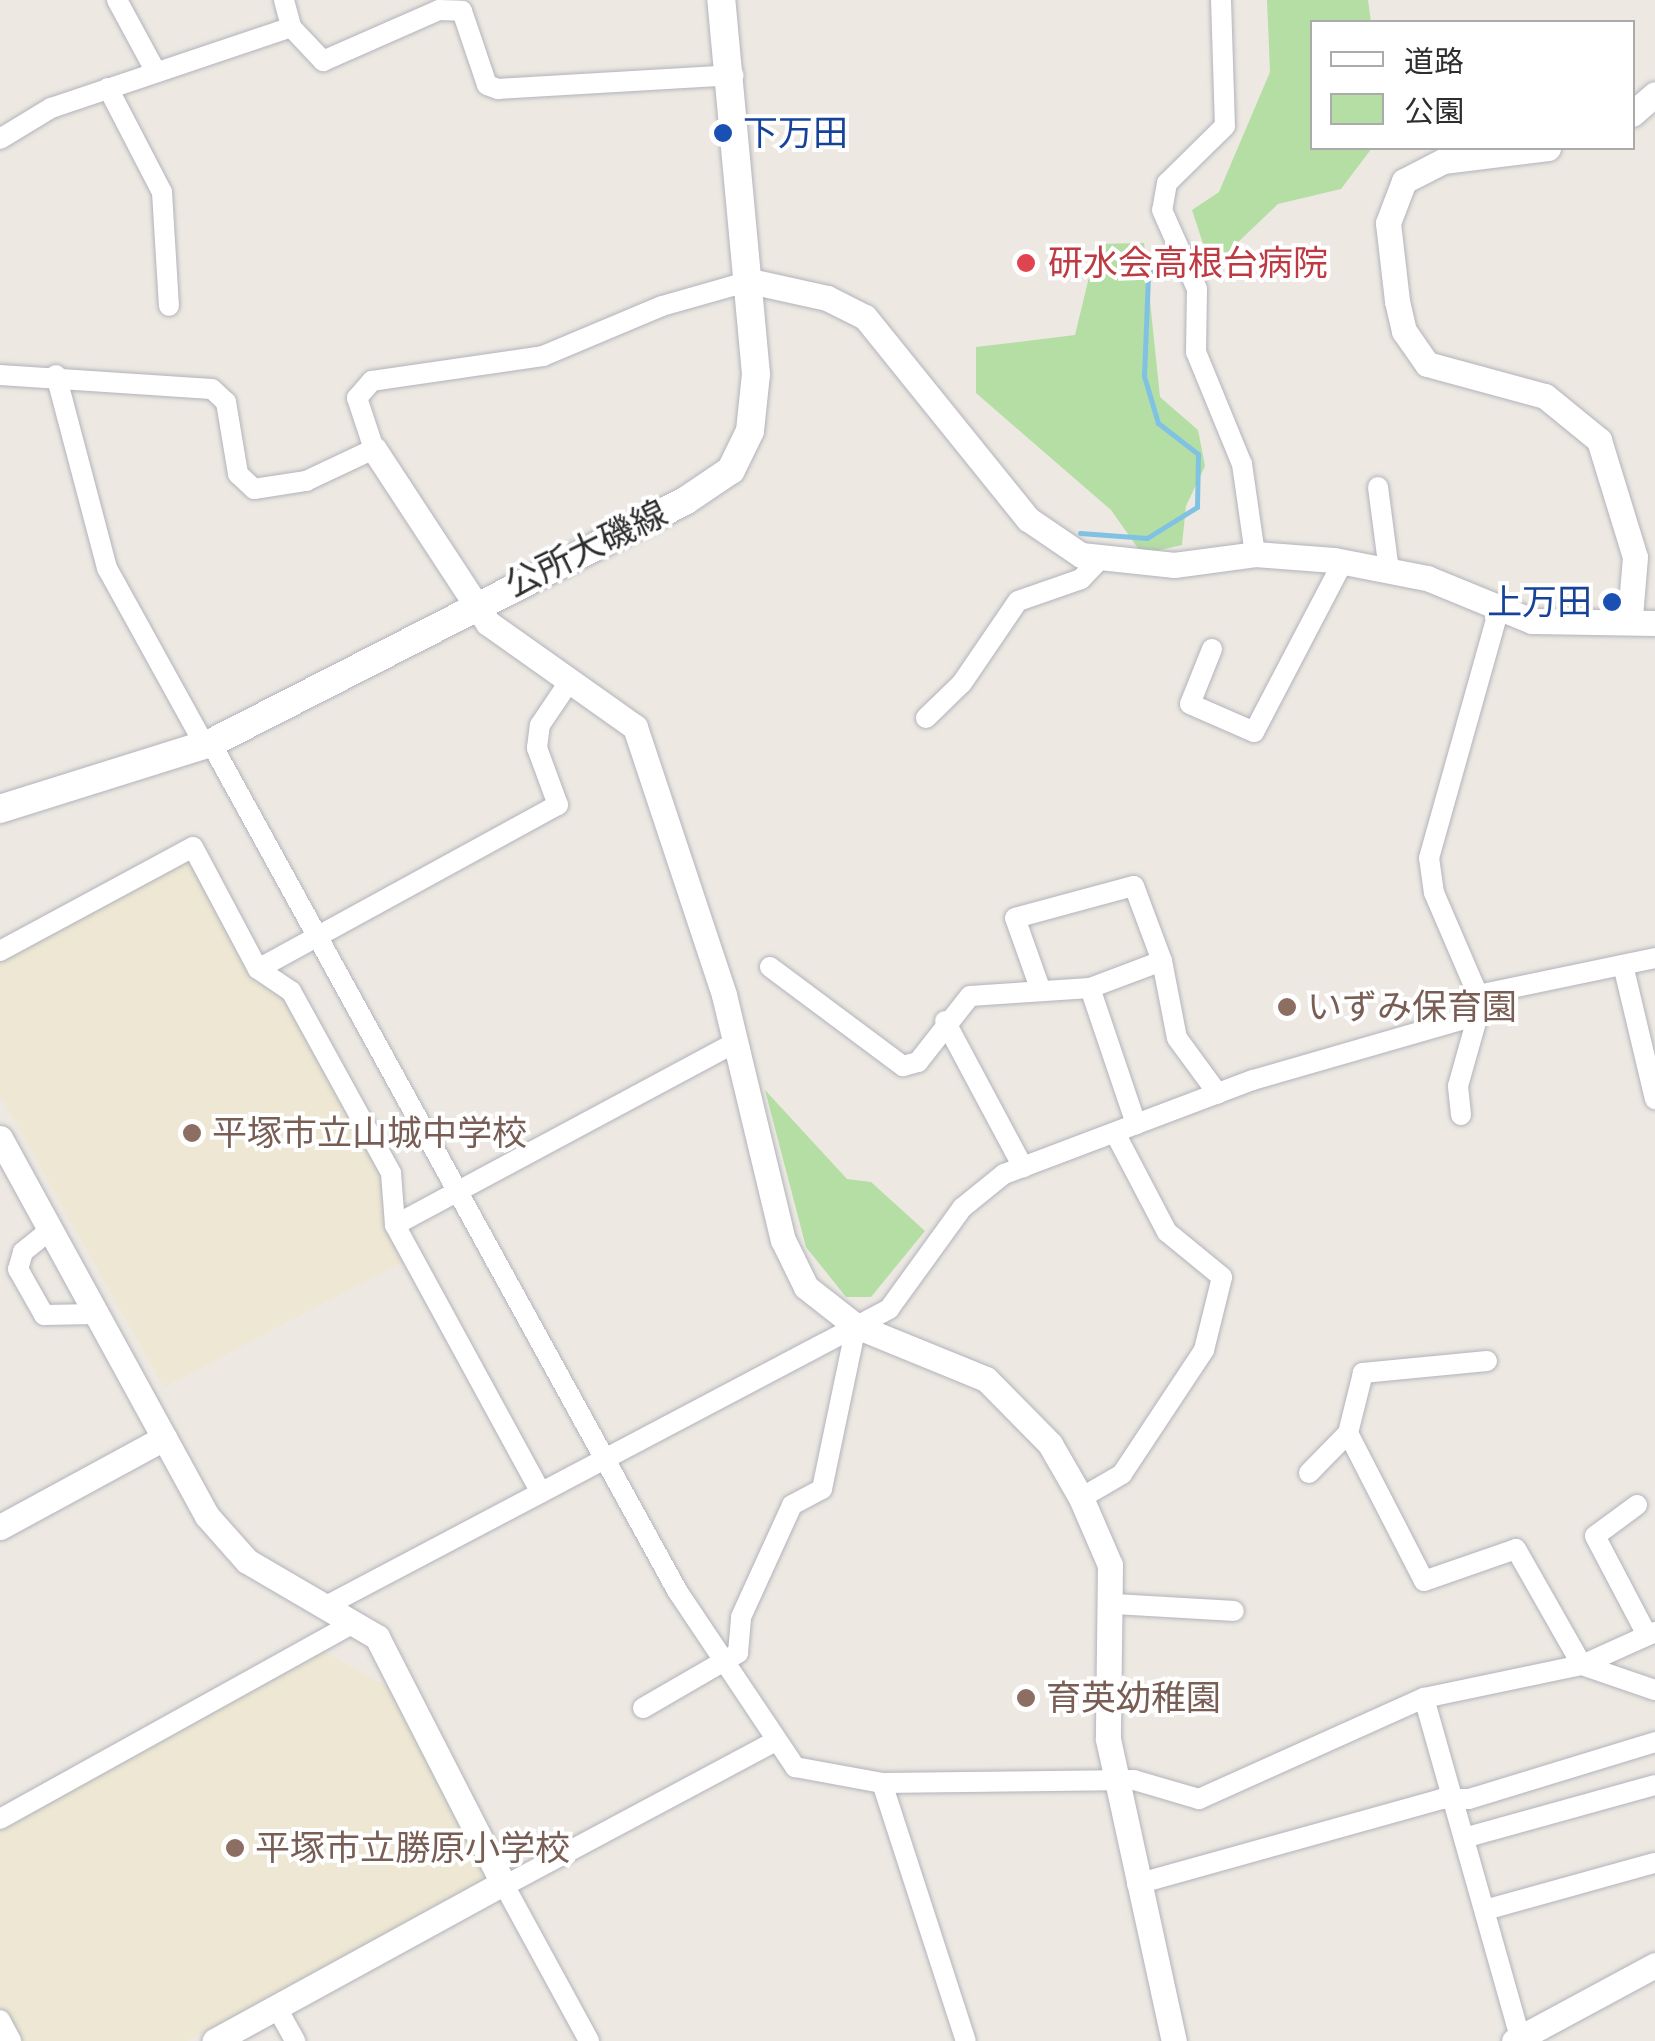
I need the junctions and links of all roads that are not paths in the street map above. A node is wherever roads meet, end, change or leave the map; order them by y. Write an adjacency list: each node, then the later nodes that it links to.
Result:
1 (117, 0): 6 (street)
2 (284, 0): 5 (street)
3 (721, 0): 7 (main road, 公所大磯線)
4 (1221, 0): 19 (street)
5 (291, 27): 6 (street); 7 (street)
6 (156, 72): 8 (street)
7 (734, 75): 13 (main road, 公所大磯線)
8 (108, 88): 11 (street); 14 (street)
9 (1655, 94): 10 (street)
10 (1635, 111)
11 (0, 139)
12 (1532, 150): 22 (street)
13 (750, 281): 17 (street); 20 (street); 24 (main road, 公所大磯線)
14 (169, 306)
15 (0, 375): 16 (street)
16 (56, 376): 17 (street); 30 (street)
17 (374, 449): 24 (street)
18 (1378, 487): 23 (street)
19 (1255, 554): 20 (street); 21 (street)
20 (1100, 560): 29 (street)
21 (1343, 562): 23 (street); 27 (street)
22 (1645, 564): 26 (street)
23 (1389, 570): 25 (street)
24 (473, 604): 28 (street); 30 (main road, 公所大磯線)
25 (1500, 609): 26 (street); 41 (street)
26 (1642, 620)
27 (1212, 650)
28 (571, 679): 32 (street); 43 (street)
29 (926, 718)
30 (208, 743): 31 (main road, 公所大磯線); 32 (street)
31 (0, 809)
32 (321, 934): 38 (street); 51 (street)
33 (0, 952): 38 (street)
34 (1655, 958): 36 (street)
35 (1162, 961): 39 (street); 40 (street); 44 (street)
36 (1623, 965): 41 (street); 45 (street)
37 (770, 967): 42 (street)
38 (258, 969): 52 (street)
39 (1090, 988): 40 (street); 47 (street)
40 (1041, 991): 42 (street)
41 (1478, 1005): 44 (street); 46 (street)
42 (945, 1021): 50 (street)
43 (736, 1042): 51 (street); 55 (street)
44 (1218, 1094): 47 (street)
45 (1655, 1099)
46 (1462, 1115)
47 (1136, 1124): 48 (street)
48 (1116, 1135): 50 (street); 62 (street)
49 (0, 1138): 53 (street)
50 (1023, 1167): 55 (street)
51 (458, 1192): 52 (street); 59 (street)
52 (395, 1225): 61 (street)
53 (50, 1230): 54 (street); 54 (street)
54 (97, 1314): 58 (street)
55 (856, 1326): 59 (street); 62 (street); 70 (street)
56 (1487, 1360): 57 (street)
57 (1348, 1432): 60 (street); 71 (street)
58 (164, 1438): 64 (street); 66 (street)
59 (606, 1458): 61 (street); 70 (street)
60 (1310, 1473)
61 (541, 1492): 66 (street)
62 (1081, 1498): 65 (street)
63 (1637, 1505): 69 (street)
64 (0, 1526)
65 (1116, 1604): 67 (street); 79 (street)
66 (326, 1606): 68 (street)
67 (1234, 1611)
68 (355, 1622): 81 (street); 84 (street)
69 (1651, 1634): 71 (street)
70 (724, 1665): 74 (street); 76 (street)
71 (1582, 1665): 72 (street); 73 (street)
72 (1655, 1690)
73 (1424, 1698): 79 (street); 80 (street)
74 (644, 1708)
75 (1655, 1742): 80 (street)
76 (772, 1743): 77 (street); 84 (street)
77 (882, 1784): 79 (street); 95 (street)
78 (1655, 1785): 82 (street)
79 (1115, 1786): 85 (street)
80 (1455, 1802): 82 (street); 85 (street)
81 (0, 1818)
82 (1464, 1838): 86 (street)
83 (1655, 1863): 86 (street)
84 (504, 1884): 88 (street); 94 (street)
85 (1137, 1884): 96 (street)
86 (1485, 1910): 90 (street)
87 (1655, 1965): 90 (street)
88 (276, 2008): 92 (street); 93 (street)
89 (0, 2020): 91 (street)
90 (1517, 2039)
91 (11, 2041)
92 (214, 2041)
93 (295, 2041)
94 (590, 2041)
95 (966, 2041)
96 (1174, 2041)

